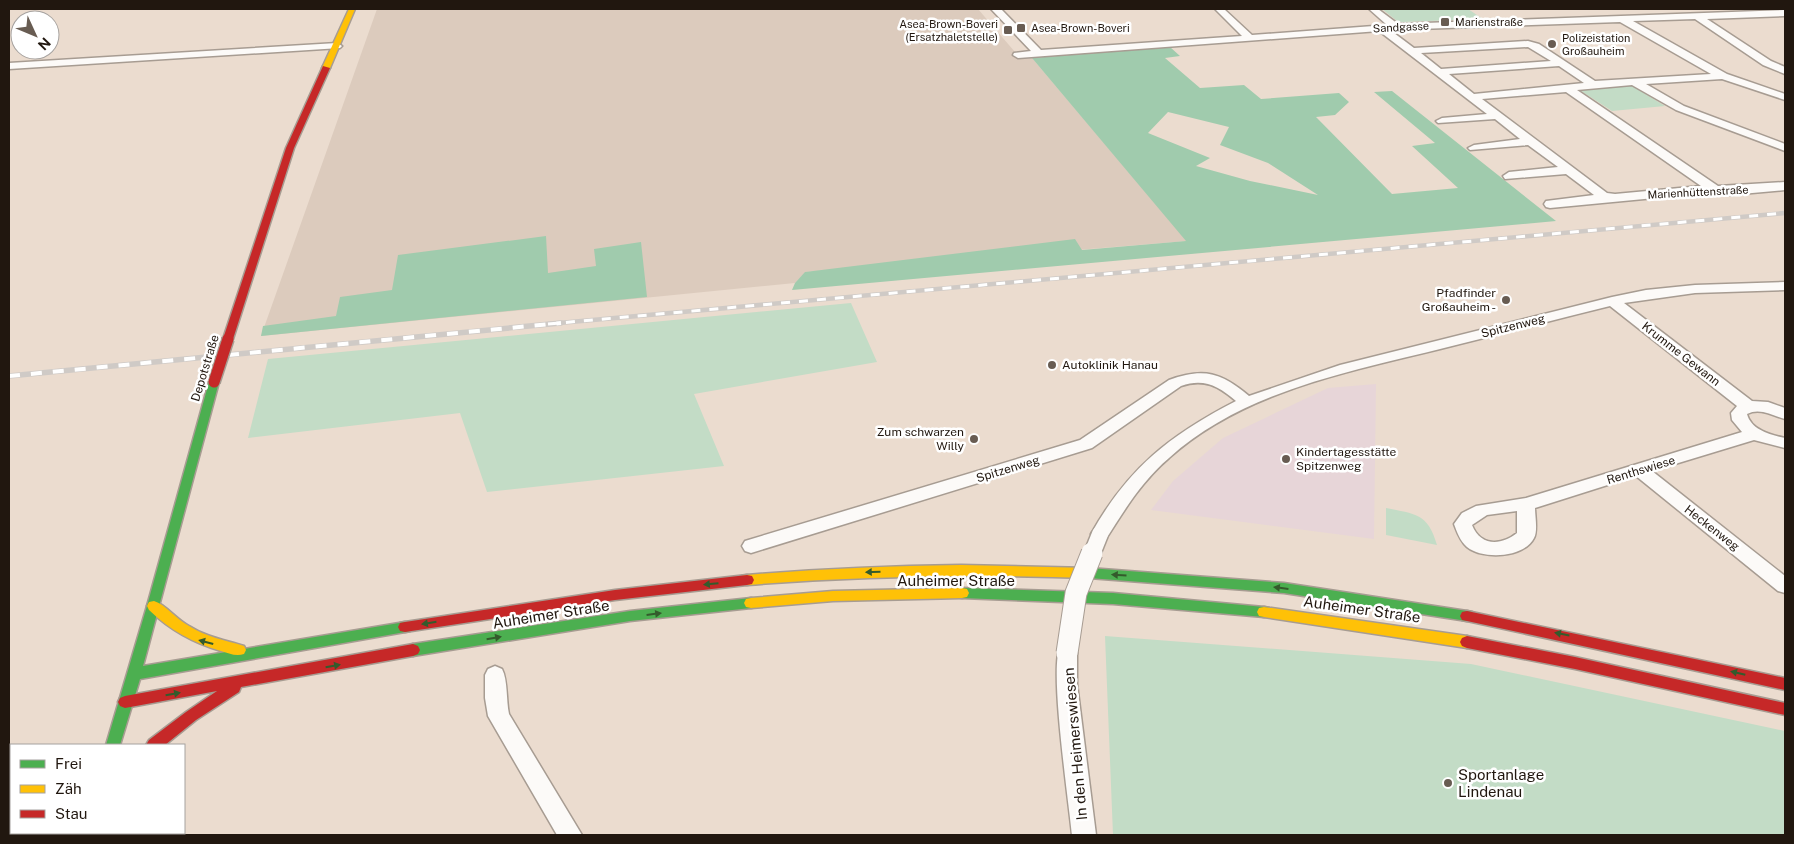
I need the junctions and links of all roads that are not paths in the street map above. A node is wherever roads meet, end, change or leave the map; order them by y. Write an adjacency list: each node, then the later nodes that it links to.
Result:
1 (352, 9): 13 (main road, Depotstraße)
2 (996, 9): 15 (street)
3 (1219, 9): 12 (street)
4 (1373, 9): 10 (street)
5 (1539, 13): 9 (street)
6 (1785, 13): 7 (street, Sandgasse)
7 (1697, 16): 8 (street, Sandgasse); 20 (street)
8 (1622, 19): 9 (street, Sandgasse); 21 (street)
9 (1552, 21): 10 (street, Sandgasse)
10 (1396, 27): 11 (street, Sandgasse)
11 (1381, 28): 12 (street, Sandgasse); 14 (street)
12 (1250, 38): 15 (street, Sandgasse)
13 (337, 46): 18 (street); 51 (main road, Depotstraße, bridge)
14 (1412, 51): 17 (street); 19 (street)
15 (1038, 53): 16 (street, Sandgasse)
16 (1018, 55)
17 (1560, 63): 19 (street); 23 (street)
18 (9, 66)
19 (1438, 72): 25 (street)
20 (1785, 72)
21 (1723, 76): 22 (street); 26 (street)
22 (1635, 82): 23 (street); 32 (street)
23 (1593, 84): 24 (street)
24 (1568, 89): 25 (street); 27 (street)
25 (1471, 97): 28 (street)
26 (1785, 97)
27 (1608, 114): 36 (street)
28 (1496, 116): 29 (street); 30 (street)
29 (1442, 121)
30 (1530, 142): 31 (street); 33 (street)
31 (1474, 148)
32 (1785, 148)
33 (1567, 170): 34 (street); 37 (street)
34 (1509, 176)
35 (1785, 186): 36 (street, Marienhüttenstraße)
36 (1714, 189): 37 (street, Marienhüttenstraße)
37 (1610, 197): 38 (street, Marienhüttenstraße)
38 (1550, 204)
39 (1785, 286): 40 (street, Spitzenweg)
40 (1612, 301): 41 (street, Spitzenweg); 42 (street, Krumme Gewann)
41 (1246, 401): 48 (street, Spitzenweg); 49 (street, Spitzenweg)
42 (1749, 407): 43 (street); 44 (street)
43 (1785, 414)
44 (1755, 434): 45 (street); 46 (street, Renthswiese)
45 (1785, 443)
46 (1639, 470): 47 (street, Renthswiese); 50 (street, Heckenweg)
47 (1526, 504)
48 (1100, 534): 62 (street, In den Heimerswiesen, bridge)
49 (751, 546)
50 (1785, 586)
51 (154, 606): 52 (main road, one-way to 51); 53 (main road, Depotstraße)
52 (253, 652): 53 (main road, Auheimer Straße); 56 (main road, Auheimer Straße, one-way to 52)
53 (133, 674): 57 (main road, Depotstraße)
54 (496, 675): 61 (street)
55 (243, 682): 57 (main road, Auheimer Straße, one-way to 55); 58 (main road, Auheimer Straße, one-way to 58); 60 (main road)
56 (1785, 684)
57 (125, 702): 59 (main road, Depotstraße)
58 (1785, 709)
59 (113, 744)
60 (155, 744)
61 (570, 835)
62 (1084, 835)

